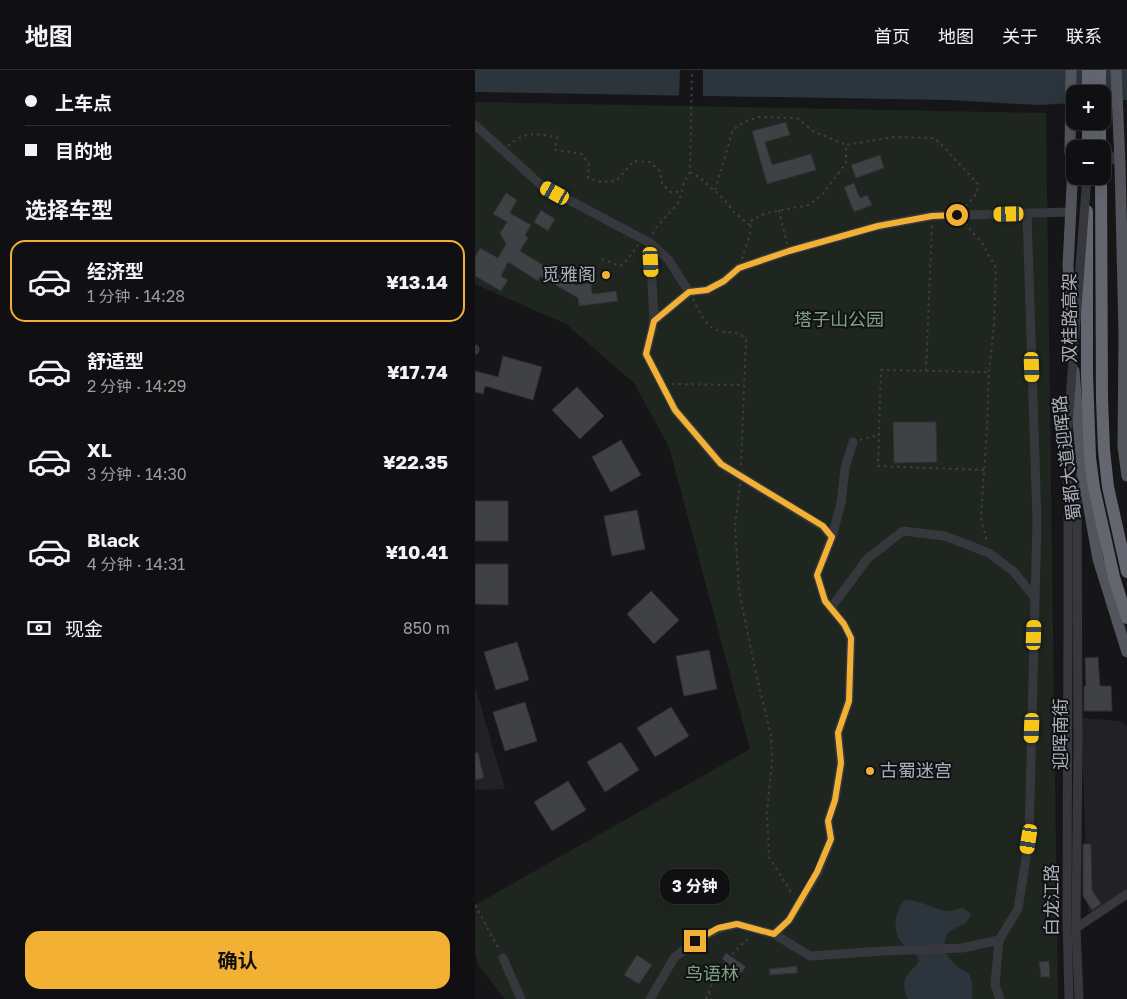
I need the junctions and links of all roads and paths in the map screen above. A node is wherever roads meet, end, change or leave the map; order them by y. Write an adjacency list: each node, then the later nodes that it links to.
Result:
1 (692, 70): 14 (path)
2 (1071, 70): 9 (main road, 蜀都大道迎晖路)
3 (1087, 70): 6 (highway)
4 (1099, 70): 7 (highway)
5 (1116, 70): 13 (main road)
6 (1087, 85)
7 (1099, 85)
8 (475, 125): 11 (street)
9 (1073, 140)
10 (846, 145): 19 (path); 21 (path); 24 (path)
11 (506, 152): 20 (path); 27 (street)
12 (1111, 156): 13 (street)
13 (1124, 164): 42 (main road)
14 (690, 172): 19 (path); 20 (path)
15 (1072, 185): 22 (main road, 蜀都大道迎晖路)
16 (1086, 185): 64 (street, 白龙江路, bridge)
17 (1087, 185): 48 (highway, 双桂路高架, bridge)
18 (1101, 185): 45 (highway, 双桂路高架)
19 (715, 190): 26 (path)
20 (681, 192): 27 (path)
21 (779, 210): 26 (path); 28 (path)
22 (1071, 212): 23 (street); 39 (main road, 蜀都大道迎晖路)
23 (1027, 214): 24 (street); 46 (street)
24 (957, 215): 25 (street); 34 (path)
25 (932, 216): 28 (street); 33 (path)
26 (751, 226): 30 (path)
27 (646, 241): 29 (path); 31 (street); 32 (street)
28 (789, 251): 30 (street)
29 (601, 259)
30 (739, 268): 31 (street)
31 (689, 292): 32 (street); 36 (path)
32 (654, 321): 35 (street)
33 (926, 371): 34 (path); 37 (path)
34 (989, 372): 40 (path)
35 (661, 384): 36 (path); 41 (street)
36 (744, 385): 41 (path)
37 (879, 435): 38 (path); 40 (path)
38 (853, 442): 43 (street)
39 (1082, 469): 49 (main road, 蜀都大道迎晖路); 53 (street, 迎晖南街)
40 (985, 470): 44 (path)
41 (741, 476): 43 (street); 51 (path)
42 (1127, 476)
43 (832, 537): 47 (street)
44 (989, 553): 46 (street); 47 (street)
45 (1127, 572)
46 (1035, 598): 56 (street)
47 (831, 608): 51 (street)
48 (1127, 618)
49 (1127, 652)
50 (1127, 894): 53 (street)
51 (802, 896): 55 (street)
52 (475, 904): 57 (path)
53 (1075, 928): 65 (street, 迎晖南街)
54 (758, 930): 55 (street); 58 (path); 60 (street)
55 (774, 934): 56 (street)
56 (999, 940): 63 (street)
57 (503, 958): 59 (street)
58 (709, 992): 61 (path); 62 (path)
59 (521, 999)
60 (651, 999)
61 (706, 999)
62 (711, 999)
63 (1000, 999)
64 (1069, 999)
65 (1079, 999)

